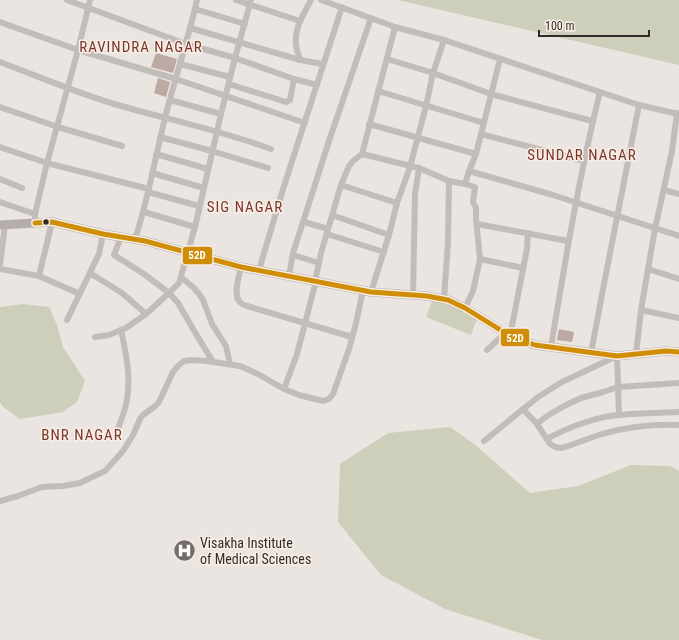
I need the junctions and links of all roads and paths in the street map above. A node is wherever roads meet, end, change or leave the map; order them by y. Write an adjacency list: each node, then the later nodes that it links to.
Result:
1 (67, 0): 8 (street)
2 (90, 0): 8 (street)
3 (197, 0): 10 (street)
4 (236, 0): 7 (street)
5 (311, 0): 12 (street)
6 (321, 0): 9 (street)
7 (250, 2): 12 (street); 14 (street)
8 (88, 8): 19 (street); 20 (street)
9 (342, 8): 11 (street); 27 (street)
10 (195, 9): 14 (street); 16 (street)
11 (371, 18): 15 (street); 90 (street)
12 (300, 21): 24 (street)
13 (0, 22): 20 (street)
14 (245, 24): 18 (street)
15 (395, 27): 17 (street); 22 (street)
16 (190, 28): 18 (street); 19 (street)
17 (444, 40): 23 (street); 28 (street)
18 (239, 42): 21 (street); 24 (street)
19 (186, 44): 21 (street); 26 (street)
20 (78, 50): 30 (street); 34 (street)
21 (235, 58): 29 (street); 31 (street)
22 (387, 59): 28 (street); 35 (street)
23 (500, 59): 36 (street); 37 (street)
24 (300, 60): 27 (street)
25 (0, 62): 34 (street)
26 (180, 64): 29 (street); 30 (street)
27 (323, 64): 33 (street)
28 (433, 74): 37 (street); 41 (street)
29 (230, 77): 32 (street)
30 (176, 79): 38 (street); 39 (street)
31 (294, 79): 32 (street); 33 (street)
32 (229, 84): 38 (street)
33 (316, 85): 47 (street)
34 (68, 89): 45 (street); 50 (street)
35 (378, 92): 41 (street); 49 (street)
36 (600, 92): 40 (street); 46 (street)
37 (491, 94): 46 (street); 48 (street)
38 (226, 96): 43 (street); 47 (street)
39 (170, 100): 43 (street); 45 (street)
40 (639, 105): 44 (street); 87 (street)
41 (426, 106): 48 (street); 54 (street)
42 (0, 107): 50 (street)
43 (220, 114): 51 (street)
44 (678, 114): 59 (street)
45 (165, 117): 51 (street); 53 (street)
46 (592, 121): 64 (street)
47 (304, 123): 113 (street)
48 (484, 123): 52 (street)
49 (369, 124): 54 (street); 62 (street)
50 (58, 127): 55 (street); 65 (street)
51 (216, 131): 57 (street); 58 (street)
52 (481, 134): 63 (street); 64 (street)
53 (160, 137): 58 (street); 61 (street)
54 (418, 137): 63 (street); 66 (street)
55 (122, 146)
56 (0, 147): 65 (street)
57 (271, 149)
58 (212, 151): 67 (street); 69 (street)
59 (672, 151): 60 (street); 78 (street)
60 (679, 153)
61 (156, 154): 69 (street); 71 (street)
62 (362, 154): 66 (street); 75 (street)
63 (476, 154): 70 (street)
64 (584, 161): 83 (street)
65 (47, 163): 79 (street); 88 (street)
66 (410, 166): 68 (street); 82 (street)
67 (268, 168)
68 (419, 168): 73 (street); 123 (street)
69 (208, 169): 77 (street)
70 (469, 170): 74 (street); 83 (street)
71 (152, 173): 77 (street); 79 (street)
72 (0, 179): 76 (street)
73 (449, 180): 74 (street); 124 (street)
74 (465, 184): 91 (street)
75 (341, 185): 82 (street); 86 (street)
76 (22, 188)
77 (204, 188): 84 (street)
78 (664, 190): 80 (street); 94 (street)
79 (148, 191): 84 (street); 85 (street)
80 (679, 194)
81 (0, 202): 88 (street)
82 (397, 203): 98 (street)
83 (576, 203): 87 (street); 102 (street)
84 (199, 206): 93 (street)
85 (144, 212): 93 (street); 101 (street)
86 (332, 215): 95 (street); 98 (street)
87 (617, 216): 94 (street); 138 (street)
88 (35, 218): 89 (street); 92 (street)
89 (52, 222): 97 (street); 115 (street)
90 (304, 222): 95 (street); 105 (street)
91 (477, 224): 96 (street); 106 (street)
92 (3, 225): 108 (street)
93 (195, 227): 103 (street)
94 (655, 229): 99 (street); 112 (street)
95 (327, 231): 104 (street); 107 (street)
96 (528, 233): 102 (street); 110 (street)
97 (103, 234): 100 (street); 114 (street)
98 (389, 235): 104 (street)
99 (679, 236)
100 (121, 237): 101 (street); 121 (street)
101 (135, 240): 103 (street)
102 (568, 241): 135 (street)
103 (187, 252): 109 (street); 117 (street)
104 (384, 252): 120 (street)
105 (293, 255): 107 (street); 116 (street)
106 (480, 259): 110 (street); 125 (street)
107 (319, 263): 119 (street)
108 (0, 265)
109 (241, 267): 113 (street); 130 (street)
110 (523, 268): 132 (street)
111 (0, 269): 115 (street)
112 (648, 269): 118 (street); 126 (street)
113 (259, 270): 116 (street)
114 (90, 273): 122 (street); 127 (street)
115 (39, 276): 122 (street)
116 (289, 276): 119 (street)
117 (181, 277): 121 (street); 142 (street)
118 (679, 279)
119 (316, 281): 120 (street); 130 (street)
120 (367, 291): 123 (street); 134 (street)
121 (169, 293): 127 (street); 141 (street)
122 (80, 294): 129 (street)
123 (413, 295): 124 (street)
124 (444, 299): 125 (street)
125 (465, 308): 132 (street)
126 (641, 310): 128 (street); 139 (street)
127 (146, 314): 131 (street)
128 (679, 318)
129 (67, 320)
130 (306, 324): 134 (street); 145 (street)
131 (121, 330): 133 (street); 151 (street)
132 (510, 336): 135 (street); 136 (street)
133 (95, 337)
134 (352, 338): 145 (street)
135 (551, 347): 138 (street)
136 (487, 350)
137 (679, 352): 139 (street)
138 (591, 353): 140 (street)
139 (636, 354): 140 (street)
140 (617, 356): 144 (street); 146 (street)
141 (213, 362): 142 (street); 154 (street)
142 (230, 364): 145 (street)
143 (679, 383): 144 (street)
144 (618, 387): 148 (street); 149 (street)
145 (284, 389)
146 (523, 409): 149 (street); 153 (street)
147 (679, 412): 148 (street)
148 (619, 415): 152 (street)
149 (537, 424): 152 (street)
150 (679, 425): 152 (street)
151 (118, 429)
152 (546, 439)
153 (484, 442)
154 (0, 501)

